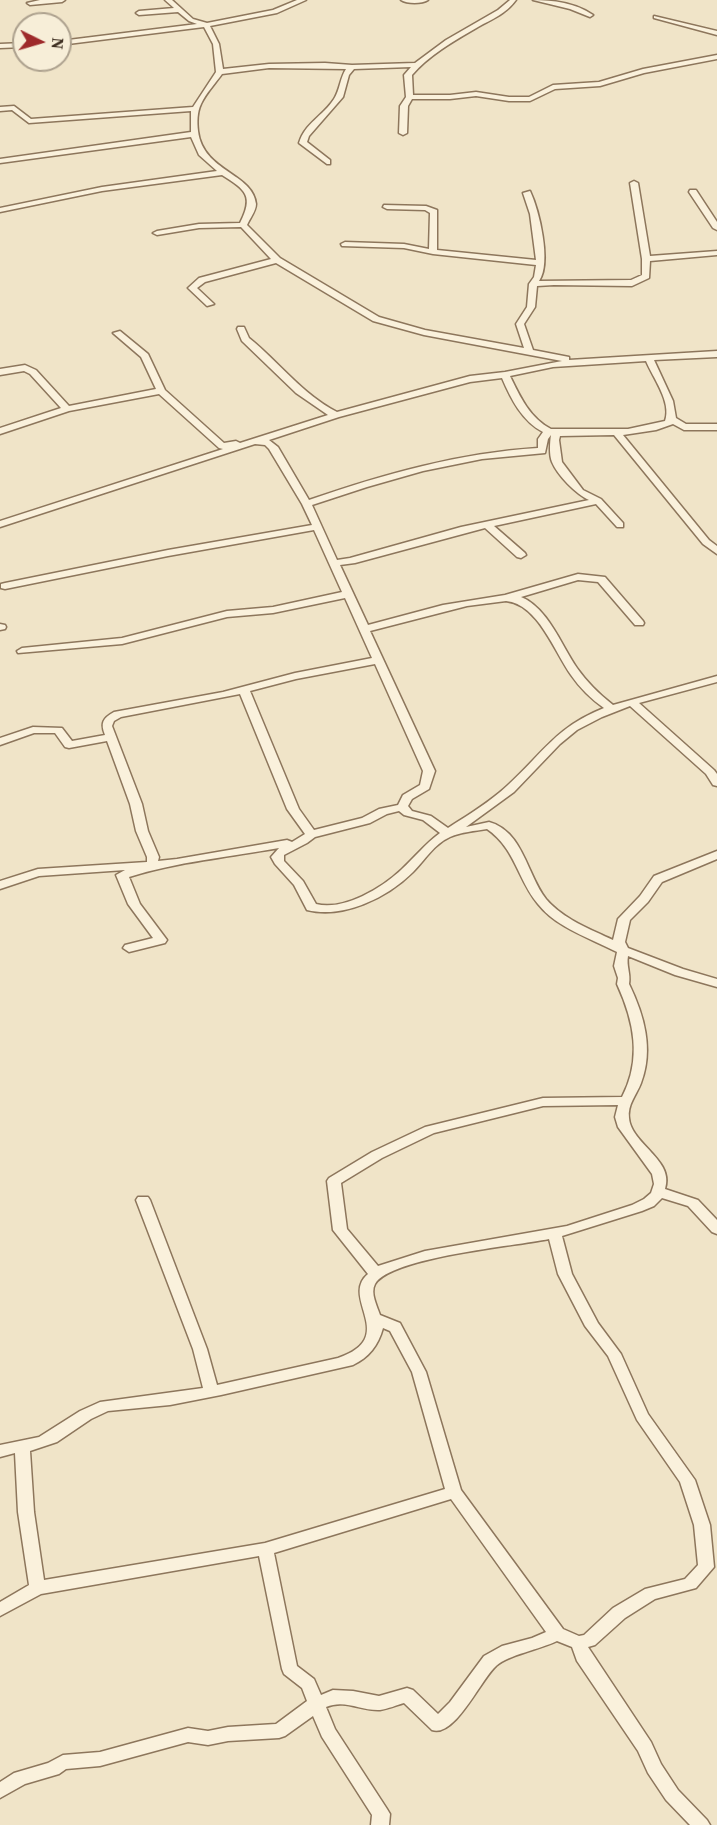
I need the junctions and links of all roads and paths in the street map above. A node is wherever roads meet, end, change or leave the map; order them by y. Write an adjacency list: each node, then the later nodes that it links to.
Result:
1 (62, 0): 8 (street)
2 (168, 0): 9 (street)
3 (303, 0): 13 (street)
4 (404, 0): 5 (street)
5 (425, 0)
6 (513, 0): 17 (street)
7 (536, 0): 11 (street)
8 (30, 3)
9 (180, 10): 10 (street); 13 (street)
10 (139, 13)
11 (590, 15)
12 (656, 17): 14 (street)
13 (206, 25): 15 (street); 19 (street)
14 (717, 33)
15 (72, 42)
16 (717, 57): 20 (street)
17 (416, 65): 18 (street); 20 (street)
18 (352, 67): 19 (street); 26 (street)
19 (220, 72): 22 (street)
20 (410, 97): 23 (street)
21 (0, 109): 22 (street)
22 (196, 109): 24 (street)
23 (403, 133)
24 (194, 134): 25 (street); 27 (street)
25 (0, 161)
26 (327, 162)
27 (221, 172): 32 (street); 33 (street)
28 (634, 183): 39 (street)
29 (693, 192): 34 (street)
30 (527, 193): 41 (street)
31 (387, 207): 37 (street)
32 (0, 210)
33 (243, 225): 35 (street); 40 (street)
34 (717, 228)
35 (157, 233)
36 (345, 244): 37 (street)
37 (433, 252): 41 (street)
38 (717, 253): 39 (street)
39 (646, 259): 42 (street)
40 (277, 260): 43 (street); 46 (street)
41 (541, 262): 42 (street)
42 (536, 280): 46 (street)
43 (210, 304)
44 (241, 329): 54 (street)
45 (117, 333): 52 (street)
46 (530, 353): 49 (street)
47 (717, 354): 48 (street)
48 (649, 358): 49 (street); 55 (street)
49 (587, 363): 51 (street)
50 (0, 372): 53 (street)
51 (505, 375): 54 (street); 61 (street)
52 (161, 391): 53 (street); 62 (street)
53 (67, 409): 59 (street)
54 (336, 415): 62 (street)
55 (672, 420): 56 (street); 57 (street)
56 (661, 426): 57 (street); 60 (street)
57 (684, 427): 58 (street)
58 (717, 427)
59 (0, 431)
60 (616, 432): 61 (street); 69 (street)
61 (552, 433): 63 (street); 64 (street)
62 (255, 442): 64 (street); 65 (street)
63 (598, 501): 66 (street); 67 (street)
64 (308, 504): 68 (street)
65 (0, 524)
66 (487, 525): 70 (street); 71 (street)
67 (620, 525)
68 (316, 527): 71 (street); 72 (street)
69 (717, 551)
70 (521, 555)
71 (334, 563): 73 (street)
72 (5, 586)
73 (348, 594): 76 (street); 77 (street)
74 (504, 598): 75 (street); 76 (street); 82 (street)
75 (639, 623)
76 (365, 629): 78 (street)
77 (22, 651)
78 (376, 660): 80 (street); 86 (street)
79 (717, 679): 81 (street)
80 (244, 690): 83 (street); 88 (street)
81 (633, 703): 82 (street); 85 (street)
82 (612, 709): 87 (street)
83 (111, 737): 84 (street); 90 (street)
84 (0, 742)
85 (717, 783)
86 (402, 807): 87 (street); 88 (street)
87 (448, 834): 88 (street); 93 (street)
88 (309, 837): 90 (street)
89 (717, 855): 93 (street)
90 (152, 866): 91 (street); 92 (street)
91 (0, 885)
92 (129, 948)
93 (624, 951): 94 (street); 95 (street)
94 (717, 983)
95 (625, 1101): 96 (street); 100 (street)
96 (659, 1192): 98 (street); 99 (street)
97 (143, 1200): 102 (street)
98 (717, 1229)
99 (554, 1234): 100 (street); 107 (street)
100 (376, 1274): 101 (street)
101 (376, 1318): 102 (street); 105 (street)
102 (211, 1390): 103 (street)
103 (22, 1446): 104 (street); 108 (street)
104 (0, 1451)
105 (454, 1492): 106 (street); 110 (street)
106 (265, 1550): 108 (street); 112 (street)
107 (711, 1565): 111 (street)
108 (37, 1588): 109 (street)
109 (0, 1610)
110 (557, 1634): 111 (street); 112 (street)
111 (578, 1642): 115 (street)
112 (316, 1704): 113 (street); 114 (street)
113 (0, 1791)
114 (380, 1825)
115 (701, 1825)

